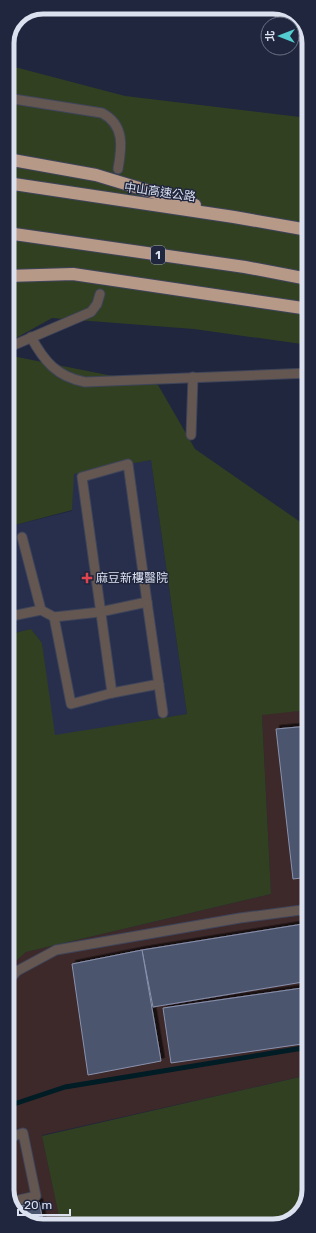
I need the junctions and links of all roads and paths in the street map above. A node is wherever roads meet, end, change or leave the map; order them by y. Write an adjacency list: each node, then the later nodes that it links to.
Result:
1 (14, 99): 3 (lane)
2 (14, 160): 5 (highway)
3 (118, 169)
4 (14, 184): 5 (highway, 中山高速公路)
5 (234, 217): 6 (highway, 中山高速公路)
6 (302, 229)
7 (14, 234): 9 (highway, 1)
8 (14, 276): 11 (highway)
9 (302, 278)
10 (100, 294): 12 (lane)
11 (302, 309)
12 (31, 337): 13 (lane); 15 (lane)
13 (14, 345)
14 (302, 373): 15 (lane)
15 (192, 377): 16 (lane)
16 (191, 436)
17 (22, 537): 19 (lane)
18 (147, 602): 20 (lane); 20 (lane); 23 (lane)
19 (41, 610): 21 (lane); 22 (lane)
20 (100, 612): 22 (lane); 24 (lane)
21 (14, 616)
22 (54, 617): 24 (lane)
23 (159, 684): 24 (lane); 25 (lane)
24 (112, 693)
25 (163, 713)
26 (302, 910): 27 (lane)
27 (14, 974)
28 (14, 1136): 29 (lane)
29 (16, 1200)

